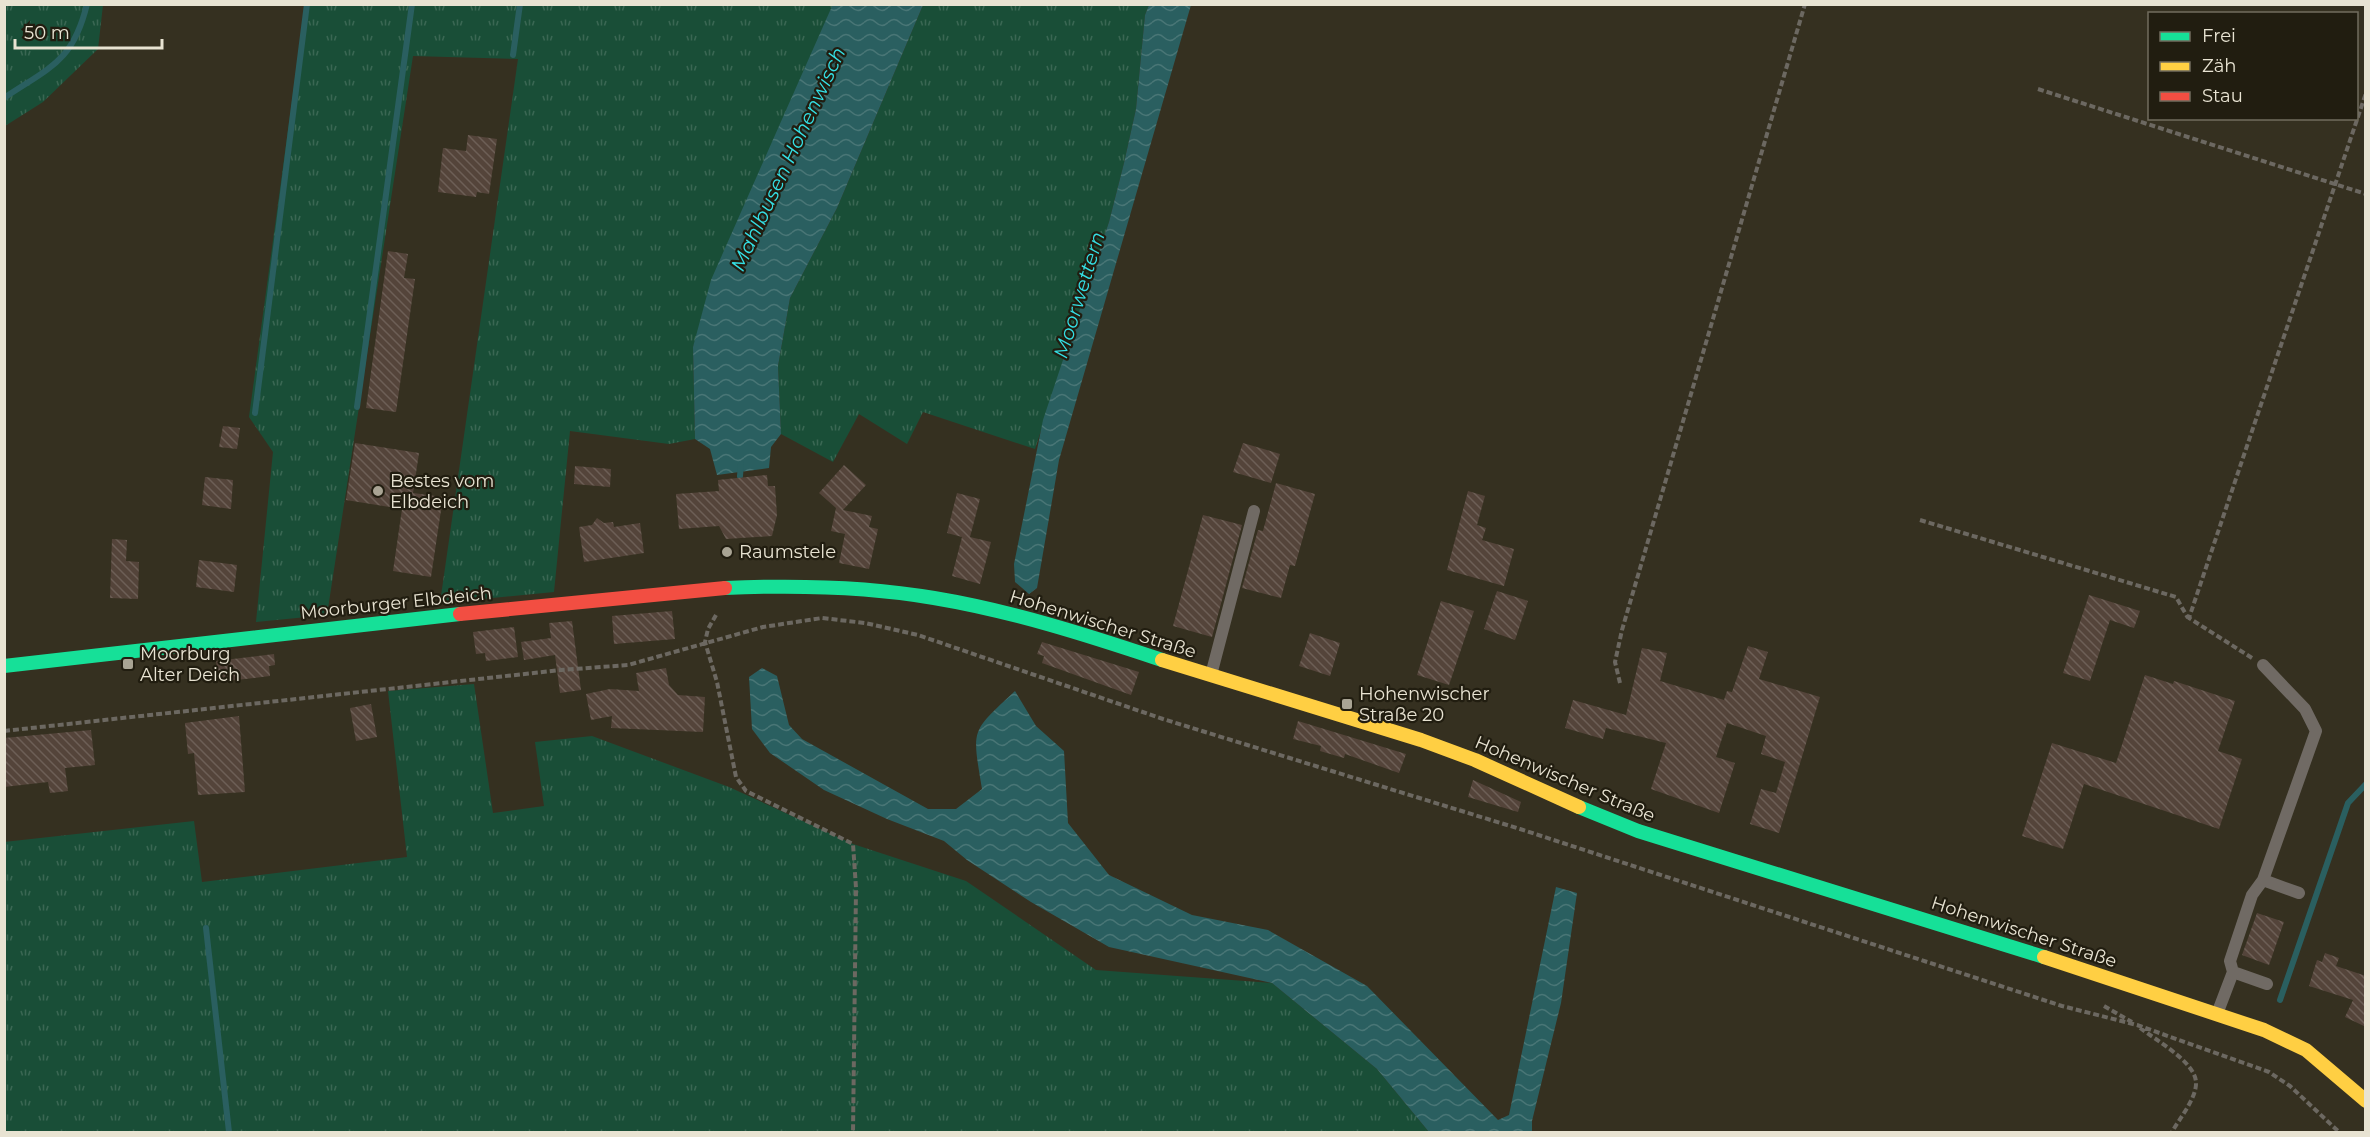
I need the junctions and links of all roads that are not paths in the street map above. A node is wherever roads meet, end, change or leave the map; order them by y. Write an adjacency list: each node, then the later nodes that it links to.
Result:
1 (1254, 511): 5 (lane)
2 (793, 586): 4 (main road, Moorburger Elbdeich); 5 (main road, Hohenwischer Straße)
3 (2263, 665): 6 (lane)
4 (4, 666)
5 (1211, 676): 10 (main road, Hohenwischer Straße)
6 (2263, 880): 7 (lane); 8 (lane)
7 (2299, 893)
8 (2232, 972): 9 (lane); 10 (lane)
9 (2267, 984)
10 (2217, 1015): 11 (main road, Hohenwischer Straße)
11 (2366, 1101)

